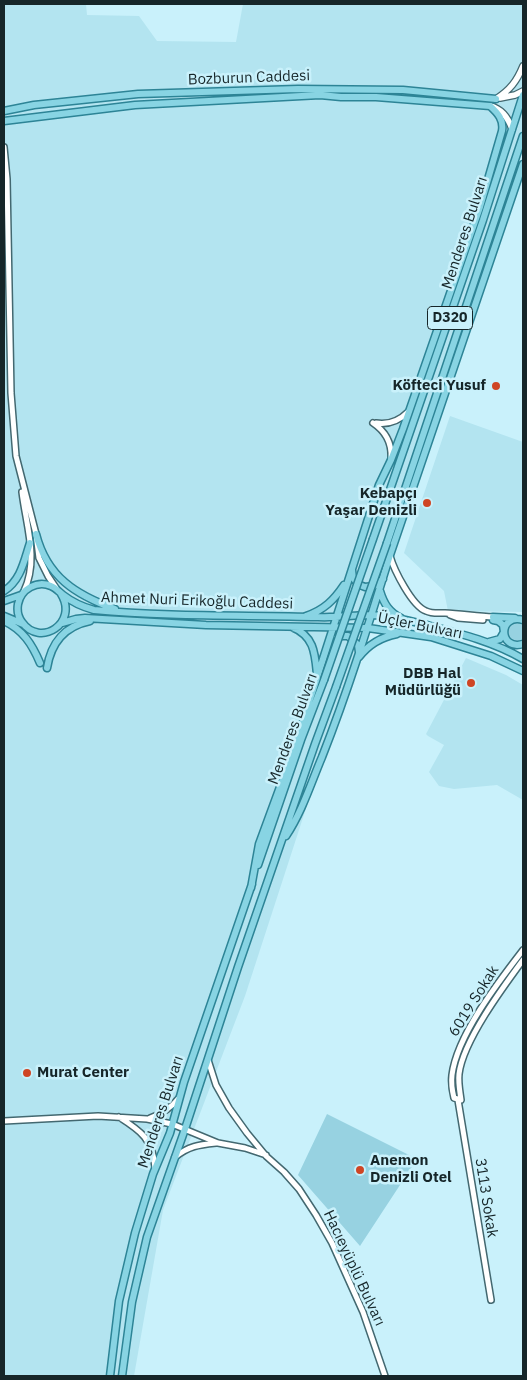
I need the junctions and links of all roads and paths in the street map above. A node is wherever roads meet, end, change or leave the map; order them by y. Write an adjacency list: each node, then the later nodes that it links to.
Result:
1 (523, 66): 4 (main road)
2 (523, 91): 4 (main road)
3 (523, 95): 8 (main road, Menderes Bulvarı / D320)
4 (496, 99): 6 (main road, Bozburun Caddesi)
5 (490, 106): 7 (main road, Bozburun Caddesi); 8 (main road); 13 (main road)
6 (4, 111)
7 (4, 121)
8 (512, 129): 12 (main road, Menderes Bulvarı / D320)
9 (523, 136): 15 (main road, Menderes Bulvarı / D320)
10 (4, 147): 19 (street)
11 (523, 164): 14 (main road)
12 (456, 300): 13 (street); 16 (main road, Menderes Bulvarı / D320)
13 (447, 302): 16 (main road)
14 (471, 318): 15 (main road); 22 (main road)
15 (456, 339): 58 (main road, Menderes Bulvarı / D320, bridge)
16 (426, 373): 17 (main road); 57 (main road, Menderes Bulvarı / D320, bridge)
17 (409, 410): 18 (main road); 18 (street)
18 (391, 460): 23 (main road)
19 (20, 472): 20 (street); 21 (street)
20 (36, 534): 26 (street); 32 (main road)
21 (30, 543): 28 (main road); 29 (street)
22 (390, 555): 24 (main road); 38 (street)
23 (352, 569): 24 (main road); 25 (main road)
24 (383, 579): 27 (main road)
25 (348, 580): 35 (main road); 37 (main road)
26 (56, 588): 29 (main road); 30 (main road)
27 (380, 590): 33 (main road); 40 (main road)
28 (4, 591)
29 (23, 594): 31 (main road); 43 (main road)
30 (62, 594): 32 (main road, Ahmet Nuri Erikoğlu Caddesi); 42 (main road)
31 (4, 601)
32 (121, 612): 35 (main road, Ahmet Nuri Erikoğlu Caddesi)
33 (372, 615): 37 (main road, Üçler Bulvarı); 40 (main road, Üçler Bulvarı); 46 (main road)
34 (4, 616): 43 (main road)
35 (302, 617): 37 (main road, Ahmet Nuri Erikoğlu Caddesi)
36 (101, 618): 42 (main road, Ahmet Nuri Erikoğlu Caddesi); 44 (main road, Ahmet Nuri Erikoğlu Caddesi); 55 (main road)
37 (336, 618): 45 (main road)
38 (493, 619): 39 (main road); 47 (main road)
39 (522, 619): 47 (main road)
40 (404, 620): 49 (main road, Üçler Bulvarı)
41 (4, 621): 54 (main road)
42 (61, 624): 43 (main road)
43 (24, 625)
44 (288, 626): 45 (main road, Ahmet Nuri Erikoğlu Caddesi); 57 (main road)
45 (333, 627): 46 (main road, Ahmet Nuri Erikoğlu Caddesi); 51 (main road)
46 (368, 628): 48 (main road, Üçler Bulvarı); 53 (main road)
47 (504, 630): 49 (main road); 50 (main road)
48 (402, 633): 53 (main road); 56 (main road, Üçler Bulvarı)
49 (487, 642): 52 (main road, Üçler Bulvarı)
50 (523, 644)
51 (327, 646): 53 (main road); 57 (main road)
52 (523, 659)
53 (357, 660): 58 (main road)
54 (40, 663)
55 (47, 668)
56 (523, 672)
57 (321, 679): 62 (main road, Menderes Bulvarı)
58 (282, 842): 61 (main road, Menderes Bulvarı)
59 (523, 950): 63 (street, 6019 Sokak)
60 (523, 960): 63 (street, 6019 Sokak)
61 (208, 1060): 68 (main road, Menderes Bulvarı); 70 (street)
62 (180, 1097): 65 (street); 67 (main road, Menderes Bulvarı)
63 (458, 1099): 73 (street, 3113 Sokak)
64 (118, 1116): 65 (street); 66 (street); 72 (street)
65 (147, 1119): 67 (street)
66 (4, 1120)
67 (172, 1124): 68 (street); 72 (main road, Menderes Bulvarı)
68 (185, 1129): 69 (street); 71 (main road, Menderes Bulvarı)
69 (218, 1143): 70 (street); 71 (street)
70 (266, 1156): 76 (street, Hacıeyüplü Bulvarı)
71 (175, 1157): 75 (main road, Menderes Bulvarı)
72 (155, 1169): 74 (main road, Menderes Bulvarı)
73 (491, 1300)
74 (110, 1376)
75 (122, 1376)
76 (385, 1376)

